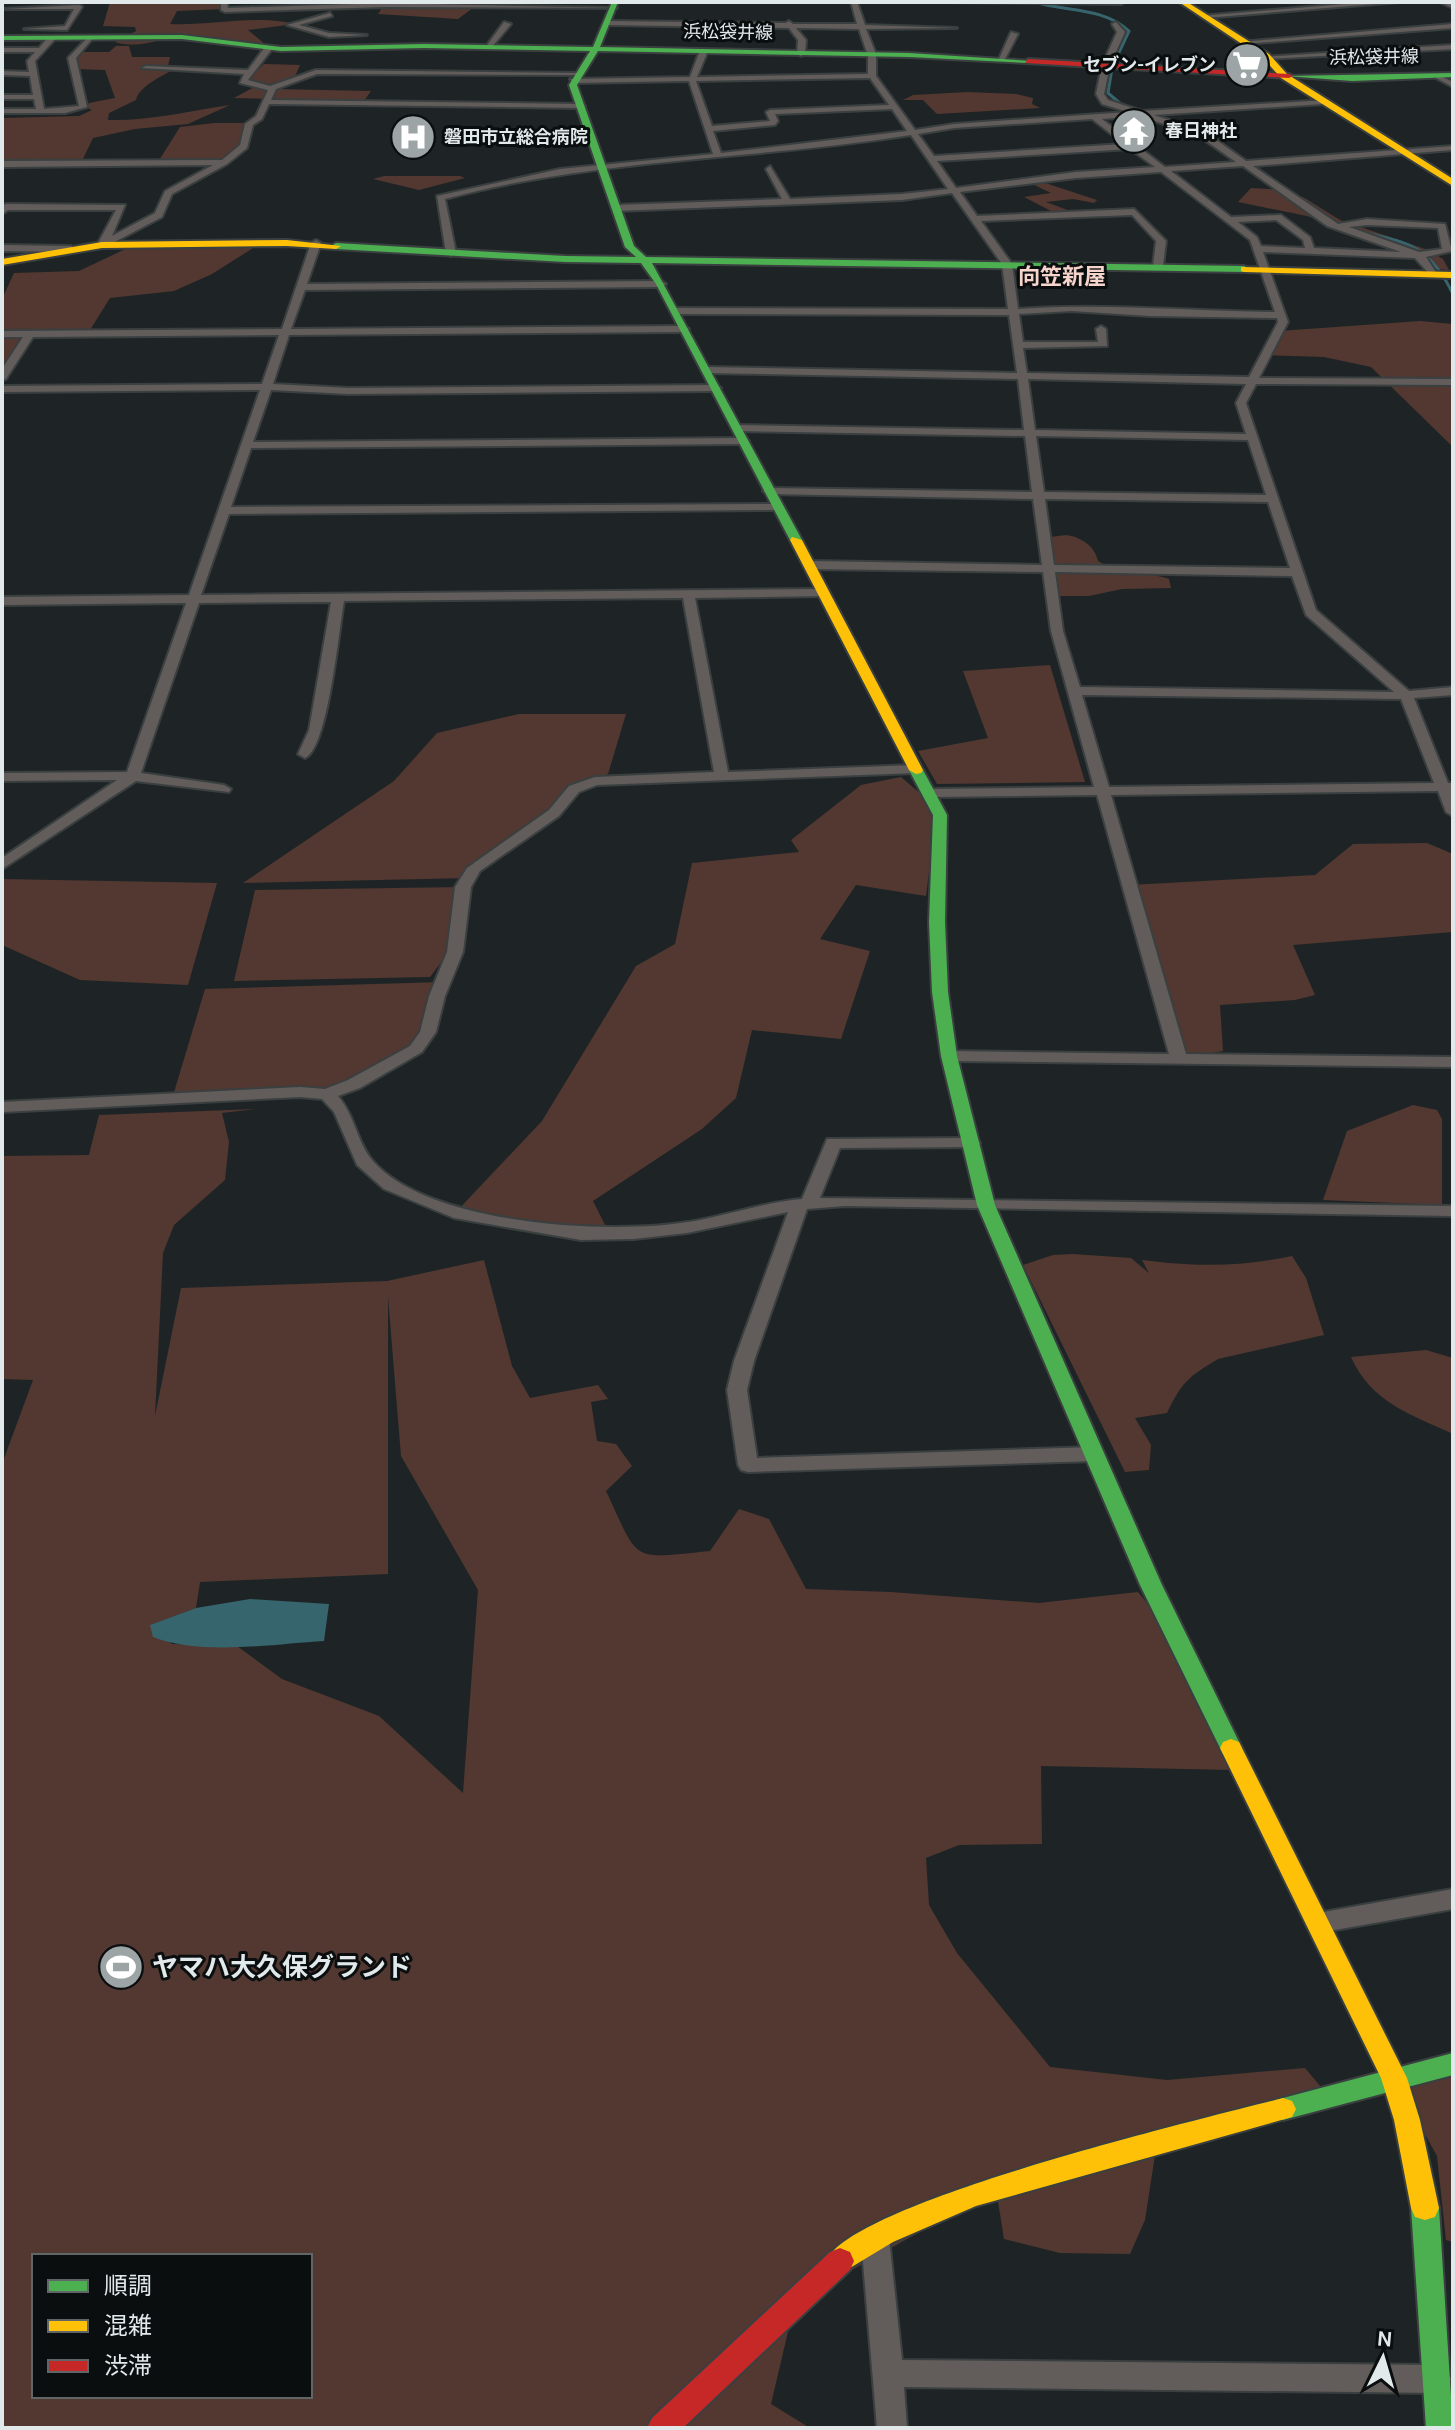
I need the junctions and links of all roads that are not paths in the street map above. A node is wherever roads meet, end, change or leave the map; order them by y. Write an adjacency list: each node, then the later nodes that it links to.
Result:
1 (224, 2): 11 (street)
2 (854, 2): 21 (street)
3 (948, 2): 4 (street)
4 (1121, 2)
5 (1182, 2): 15 (street)
6 (1397, 2): 15 (street)
7 (1444, 2): 9 (street)
8 (384, 5): 11 (street); 13 (street); 14 (street)
9 (1453, 6)
10 (40, 8): 12 (street); 23 (street); 23 (street)
11 (356, 8): 27 (street)
12 (8, 9)
13 (612, 11): 16 (street); 32 (street)
14 (376, 16)
15 (1204, 16): 28 (street)
16 (789, 23): 21 (street); 36 (street)
17 (507, 24): 30 (street)
18 (1116, 24): 43 (street)
19 (369, 26): 27 (street)
20 (1453, 26): 28 (street)
21 (862, 27): 22 (street); 37 (street)
22 (953, 28)
23 (25, 34): 25 (street, 浜松袋井線); 29 (street, 浜松袋井線)
24 (1014, 34): 39 (street)
25 (2, 38)
26 (89, 38): 29 (street, 浜松袋井線); 33 (street, 浜松袋井線); 62 (street)
27 (358, 41): 30 (street, 浜松袋井線); 33 (street, 浜松袋井線)
28 (1244, 42): 38 (street)
29 (47, 44): 34 (street); 41 (street)
30 (488, 46): 32 (street, 浜松袋井線)
31 (1453, 47): 38 (street)
32 (596, 48): 35 (street, 浜松袋井線); 48 (street)
33 (268, 49): 45 (street)
34 (2, 50)
35 (703, 53): 36 (street, 浜松袋井線); 52 (street)
36 (801, 54): 37 (street, 浜松袋井線)
37 (871, 54): 39 (street, 浜松袋井線); 49 (street)
38 (1267, 57): 50 (street)
39 (1001, 59): 43 (street, 浜松袋井線)
40 (17, 61): 41 (street)
41 (31, 61): 47 (street)
42 (502, 64): 48 (street)
43 (1106, 65): 50 (street, 浜松袋井線); 63 (street)
44 (146, 68): 45 (street)
45 (250, 72): 54 (street)
46 (2, 73): 47 (street)
47 (33, 74): 55 (street)
48 (577, 74): 52 (street); 54 (street); 59 (street)
49 (872, 76): 52 (street); 60 (street)
50 (1284, 76): 51 (street, 浜松袋井線); 58 (street)
51 (1448, 79)
52 (692, 80): 65 (street)
53 (2, 88): 55 (street)
54 (271, 88): 57 (street)
55 (37, 93): 56 (street); 62 (street)
56 (2, 97)
57 (265, 102): 59 (street); 72 (street)
58 (1324, 102): 63 (street); 69 (street)
59 (581, 106): 75 (street)
60 (894, 107): 65 (street); 66 (street)
61 (2, 111): 62 (street)
62 (40, 111)
63 (1136, 114): 64 (street); 73 (street)
64 (1093, 116): 66 (street); 67 (street)
65 (708, 129): 70 (street)
66 (913, 134): 70 (street); 71 (street)
67 (1132, 146): 71 (street); 77 (street)
68 (1453, 148): 69 (street)
69 (1404, 152): 73 (street); 78 (street)
70 (718, 156): 75 (street)
71 (930, 159): 79 (street)
72 (224, 162): 74 (street); 87 (street)
73 (1247, 163): 77 (street); 85 (street)
74 (2, 164)
75 (601, 167): 81 (street); 92 (street)
76 (770, 169): 80 (street)
77 (1162, 169): 79 (street); 84 (street)
78 (1453, 183)
79 (953, 190): 80 (street); 83 (street)
80 (787, 201): 81 (street)
81 (616, 208): 94 (street)
82 (2, 211): 87 (street)
83 (974, 219): 96 (street); 97 (street)
84 (1229, 220): 90 (street); 91 (street)
85 (1337, 227): 93 (street); 93 (street)
86 (316, 243): 87 (street); 92 (street); 102 (street)
87 (102, 245): 89 (street)
88 (2, 248): 89 (street)
89 (72, 249): 95 (street)
90 (1257, 249): 91 (street); 98 (street)
91 (1310, 251): 93 (street)
92 (451, 253): 94 (street)
93 (1417, 255): 99 (street)
94 (644, 260): 96 (street); 101 (street)
95 (2, 262)
96 (1007, 264): 97 (street); 104 (street)
97 (1158, 266): 98 (street)
98 (1264, 269): 99 (street); 105 (street)
99 (1432, 274): 100 (street)
100 (1453, 275)
101 (661, 284): 102 (street); 103 (street)
102 (301, 287): 108 (street)
103 (675, 311): 104 (street); 106 (street)
104 (1012, 312): 105 (street); 111 (street)
105 (1281, 315): 115 (street)
106 (684, 329): 108 (street); 112 (street)
107 (1101, 329): 111 (street)
108 (285, 333): 110 (street); 117 (street)
109 (2, 334): 110 (street)
110 (30, 334): 114 (street)
111 (1017, 345): 113 (street)
112 (706, 370): 113 (street); 118 (street)
113 (1021, 375): 115 (street); 120 (street)
114 (2, 377)
115 (1254, 378): 116 (street); 122 (street)
116 (1453, 382)
117 (266, 387): 118 (street); 119 (street); 123 (street)
118 (716, 388): 121 (street)
119 (2, 389)
120 (1029, 433): 121 (street); 122 (street); 124 (street)
121 (740, 434): 123 (street); 125 (street)
122 (1252, 437): 126 (street)
123 (246, 445): 127 (street)
124 (1037, 496): 125 (street); 126 (street); 129 (street)
125 (774, 499): 127 (street); 128 (street)
126 (1273, 499): 130 (street)
127 (224, 511): 134 (street)
128 (810, 565): 129 (street); 131 (street)
129 (1047, 568): 130 (street); 136 (street)
130 (1297, 572): 138 (street)
131 (824, 593): 132 (street); 140 (street)
132 (688, 594): 133 (street); 142 (street)
133 (338, 598): 134 (street); 139 (street)
134 (194, 599): 135 (street); 141 (street)
135 (2, 601)
136 (1074, 691): 138 (street); 146 (street)
137 (1453, 691): 138 (street)
138 (1406, 695): 144 (street)
139 (305, 754)
140 (915, 769): 142 (street); 147 (street)
141 (133, 776): 143 (street); 145 (street); 149 (street)
142 (722, 776): 153 (street)
143 (2, 777)
144 (1448, 787): 146 (street); 148 (street)
145 (224, 789)
146 (1103, 790): 147 (street); 151 (street)
147 (929, 793): 150 (street)
148 (1453, 812)
149 (2, 865)
150 (949, 1056): 151 (street); 155 (street)
151 (1179, 1058): 152 (street)
152 (1453, 1062)
153 (327, 1094): 154 (street); 156 (street)
154 (2, 1107)
155 (971, 1143): 156 (street); 157 (street)
156 (805, 1204): 157 (street); 159 (street)
157 (986, 1205): 158 (street); 159 (street)
158 (1453, 1211)
159 (1094, 1454): 161 (street)
160 (1453, 1899): 161 (street)
161 (1318, 1923): 163 (street)
162 (1453, 2064): 163 (street)
163 (1394, 2078): 164 (street); 165 (street)
164 (875, 2238): 166 (street); 168 (street)
165 (1443, 2319): 167 (street)
166 (889, 2373): 167 (street); 169 (street)
167 (1437, 2379): 170 (street)
168 (662, 2428)
169 (892, 2428)
170 (1441, 2428)

